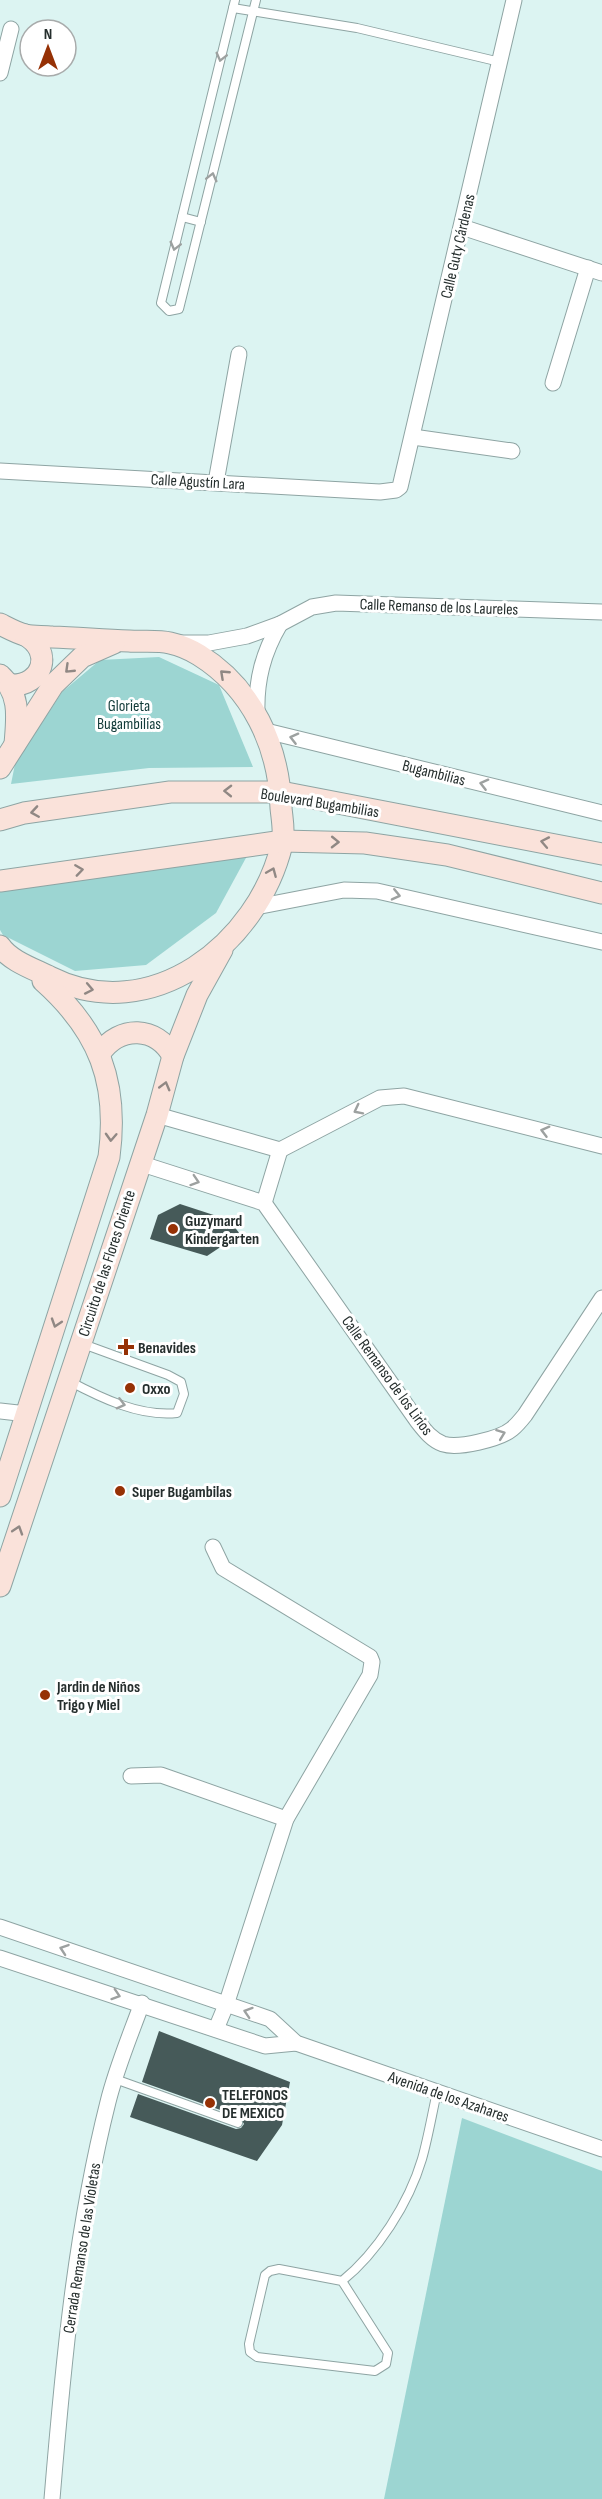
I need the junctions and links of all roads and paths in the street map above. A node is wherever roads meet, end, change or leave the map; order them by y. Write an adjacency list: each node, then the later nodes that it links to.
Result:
1 (256, 0): 4 (lane)
2 (514, 0): 6 (street, Calle Guty Cárdenas)
3 (233, 4): 4 (lane); 8 (lane, one-way to 8)
4 (254, 10): 6 (lane); 9 (lane, one-way to 4)
5 (11, 29): 7 (street)
6 (500, 62): 10 (street, Calle Guty Cárdenas)
7 (0, 73)
8 (182, 217): 9 (lane); 9 (lane, one-way to 9)
9 (201, 222)
10 (462, 227): 11 (street); 14 (street, Calle Guty Cárdenas)
11 (595, 270): 13 (street)
12 (239, 354): 17 (street)
13 (553, 383)
14 (413, 437): 15 (street); 18 (street, Calle Guty Cárdenas)
15 (512, 451)
16 (0, 471): 17 (street, Calle Agustín Lara)
17 (216, 482): 18 (street, Calle Agustín Lara)
18 (396, 490)
19 (602, 612): 21 (street, Calle Remanso de los Laureles)
20 (0, 624): 22 (street)
21 (280, 624): 24 (street, Calle Remanso de los Laureles); 26 (street)
22 (25, 635): 23 (street); 25 (street)
23 (120, 641): 24 (street); 27 (street, one-way to 27)
24 (169, 643): 26 (street, one-way to 24)
25 (5, 680): 27 (street)
26 (261, 722): 29 (street); 30 (street, Bugambilias, one-way to 26)
27 (15, 745): 28 (street)
28 (1, 765)
29 (281, 792): 31 (street, Boulevard Bugambilias, one-way to 31); 32 (street); 33 (street, Boulevard Bugambilias, one-way to 29)
30 (602, 813)
31 (0, 820)
32 (283, 841): 34 (street, Boulevard Bugambilias, one-way to 32); 35 (street, Boulevard Bugambilias, one-way to 35); 36 (street, one-way to 32)
33 (602, 854)
34 (0, 881)
35 (602, 893)
36 (256, 907): 37 (street, one-way to 37); 38 (street)
37 (602, 942)
38 (225, 945): 40 (street, one-way to 38); 42 (street, Circuito de las Flores Oriente)
39 (1, 948): 40 (street)
40 (22, 963): 41 (street, Circuito de las Flores Oriente)
41 (100, 1053): 42 (street); 52 (street, Circuito de las Flores Oriente, one-way to 52)
42 (173, 1056): 43 (street, Circuito de las Flores Oriente, one-way to 42)
43 (157, 1114): 45 (street); 46 (street, Circuito de las Flores Oriente)
44 (602, 1146): 45 (street, one-way to 45)
45 (280, 1150): 47 (street)
46 (139, 1163): 47 (street, one-way to 47); 49 (street, Circuito de las Flores Oriente)
47 (264, 1203): 48 (street, Calle Remanso de los Lirios, one-way to 48)
48 (602, 1298)
49 (80, 1343): 50 (street, Circuito de las Flores Oriente); 50 (lane, one-way to 49)
50 (68, 1380): 55 (street, Circuito de las Flores Oriente, one-way to 50)
51 (0, 1411): 52 (street)
52 (27, 1414): 53 (street, Circuito de las Flores Oriente)
53 (0, 1496)
54 (213, 1547): 57 (street)
55 (0, 1586)
56 (130, 1776): 57 (street)
57 (286, 1819): 61 (street)
58 (0, 1927): 61 (street, Avenida de los Azahares, one-way to 58)
59 (0, 1958): 60 (street, Avenida de los Azahares, one-way to 60)
60 (142, 2003): 62 (street, Avenida de los Azahares); 64 (street, Cerrada Remanso de las Violetas)
61 (226, 2005): 62 (street); 63 (street, Avenida de los Azahares, one-way to 61)
62 (216, 2029): 63 (street, Avenida de los Azahares)
63 (296, 2043): 65 (street, Avenida de los Azahares)
64 (115, 2079): 66 (lane); 69 (street, Cerrada Remanso de las Violetas)
65 (437, 2092): 67 (street, Avenida de los Azahares); 68 (lane)
66 (238, 2123)
67 (602, 2150)
68 (342, 2281): 68 (lane)
69 (52, 2499)

